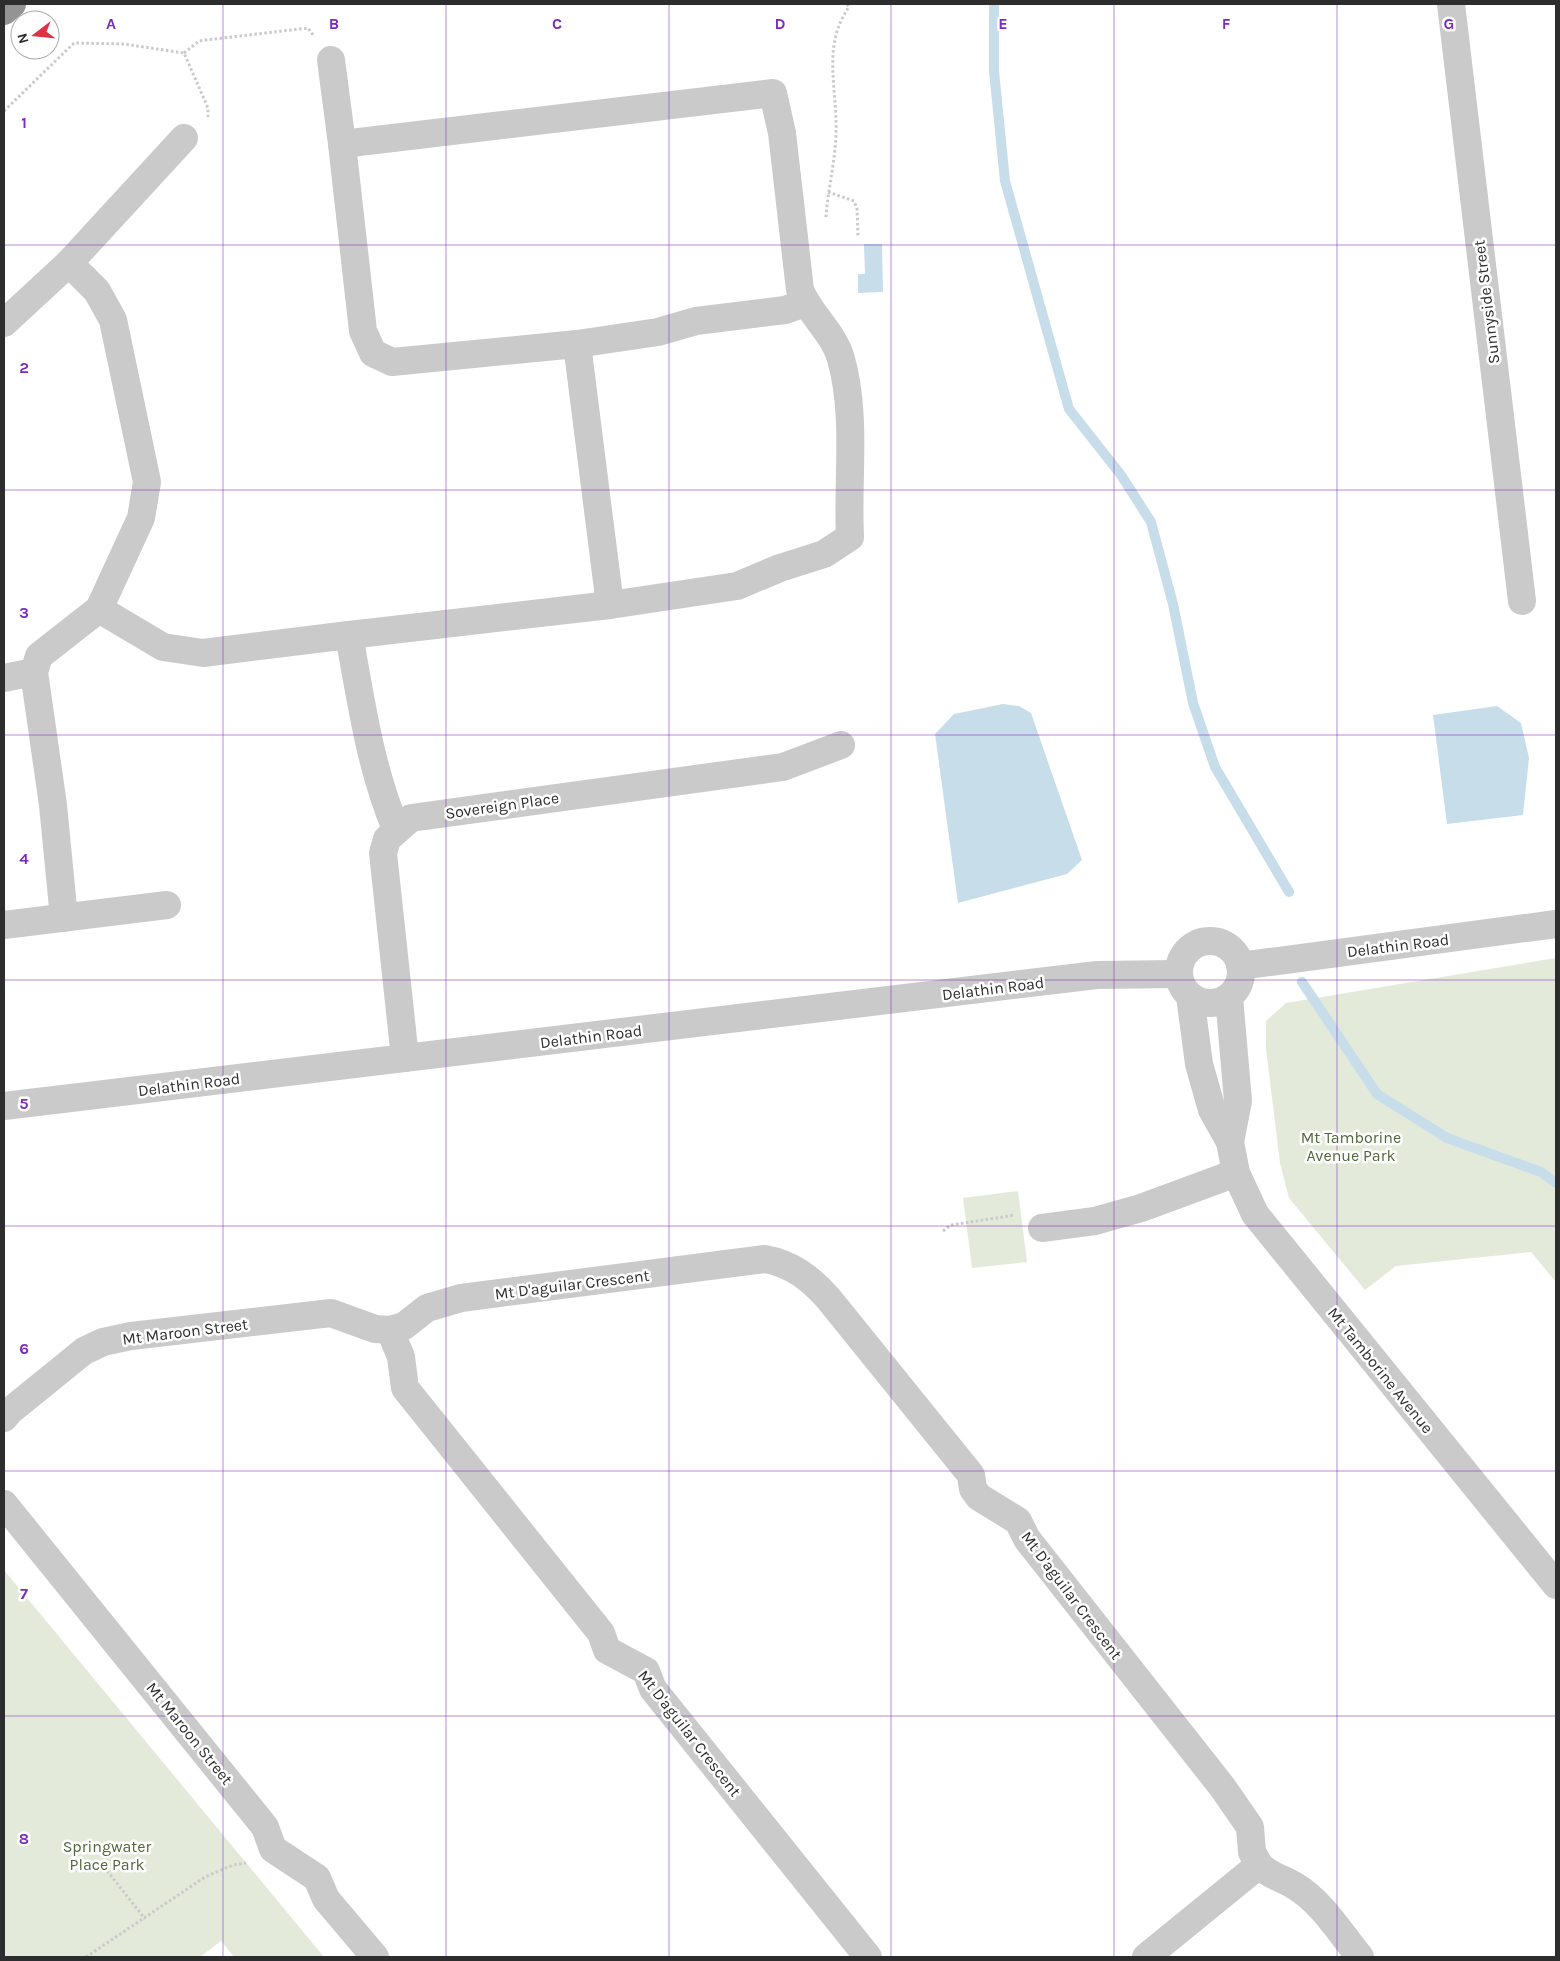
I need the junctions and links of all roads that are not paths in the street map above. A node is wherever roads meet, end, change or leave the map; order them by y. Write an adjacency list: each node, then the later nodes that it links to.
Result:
1 (12, 4): 3 (highway)
2 (1450, 4): 11 (street, Sunnyside Street)
3 (4, 11)
4 (332, 60): 6 (street)
5 (184, 138): 7 (street)
6 (342, 144): 8 (street); 10 (street)
7 (69, 263): 9 (street); 13 (street)
8 (805, 303): 10 (street); 12 (street)
9 (4, 323)
10 (578, 344): 12 (street)
11 (1522, 601)
12 (610, 605): 14 (street)
13 (99, 609): 14 (street); 15 (street)
14 (349, 635): 18 (street)
15 (34, 672): 16 (street); 20 (street)
16 (4, 678)
17 (841, 745): 18 (street, Sovereign Place)
18 (396, 829): 26 (street)
19 (167, 905): 20 (street)
20 (64, 918): 21 (street)
21 (4, 924)
22 (1556, 924): 23 (street, Delathin Road)
23 (1240, 966): 24 (street); 25 (street)
24 (1185, 985): 25 (street); 26 (street, Delathin Road); 28 (street)
25 (1229, 997): 28 (street)
26 (405, 1058): 27 (street, Delathin Road)
27 (4, 1106)
28 (1230, 1142): 29 (street, Mt Tamborine Avenue)
29 (1236, 1173): 30 (street); 34 (street, Mt Tamborine Avenue)
30 (1042, 1228)
31 (390, 1330): 32 (street, Mt Maroon Street); 35 (street, Mt D'aguilar Crescent); 37 (street, Mt D'aguilar Crescent)
32 (4, 1418)
33 (4, 1504): 36 (street, Mt Maroon Street)
34 (1556, 1585)
35 (1259, 1865): 38 (street); 39 (street)
36 (375, 1957)
37 (868, 1957)
38 (1146, 1957)
39 (1360, 1957)

